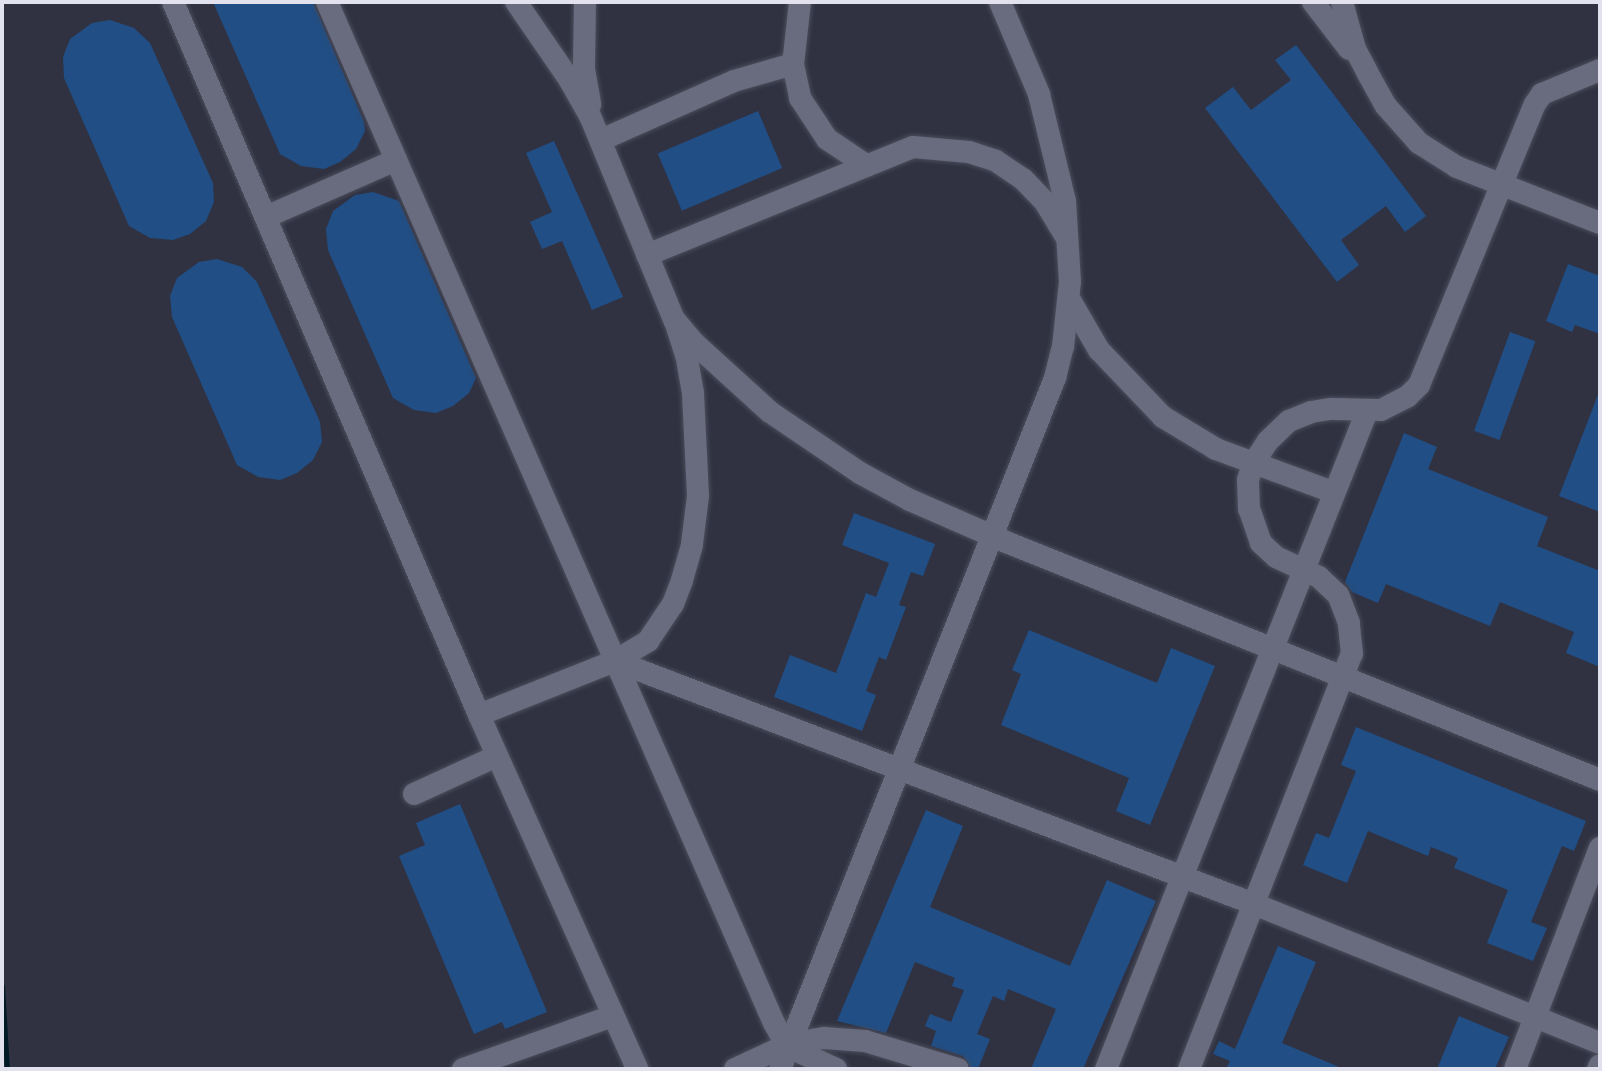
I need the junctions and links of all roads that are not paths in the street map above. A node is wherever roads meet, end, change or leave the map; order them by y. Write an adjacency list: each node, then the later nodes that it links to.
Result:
1 (173, 2): 16 (lane)
2 (327, 2): 13 (lane)
3 (516, 2): 12 (lane)
4 (585, 2): 12 (lane)
5 (800, 2): 9 (lane)
6 (1000, 2): 18 (lane)
7 (1313, 2): 11 (lane)
8 (1342, 2): 11 (lane)
9 (793, 64): 12 (lane); 14 (lane)
10 (1600, 70): 15 (lane)
11 (1367, 72): 15 (lane)
12 (597, 132): 19 (lane)
13 (396, 160): 16 (lane); 28 (lane)
14 (866, 165): 18 (lane); 19 (lane)
15 (1502, 186): 17 (lane); 22 (lane)
16 (266, 217): 30 (lane)
17 (1600, 223)
18 (1070, 242): 20 (lane)
19 (647, 255): 21 (lane)
20 (1070, 300): 23 (lane); 25 (lane)
21 (674, 319): 25 (lane); 28 (lane)
22 (1367, 411): 23 (lane); 24 (lane)
23 (1253, 464): 24 (lane); 26 (lane)
24 (1333, 492): 26 (lane)
25 (990, 536): 27 (lane); 32 (lane)
26 (1303, 570): 27 (lane); 29 (lane)
27 (1274, 648): 29 (lane); 36 (lane)
28 (615, 661): 30 (lane); 32 (lane); 41 (lane)
29 (1344, 677): 33 (lane); 37 (lane)
30 (479, 715): 31 (lane)
31 (497, 756): 34 (lane); 38 (lane)
32 (899, 767): 36 (lane); 41 (lane)
33 (1600, 780)
34 (414, 794)
35 (1600, 848): 39 (lane)
36 (1182, 877): 37 (lane); 48 (lane)
37 (1254, 904): 39 (lane); 49 (lane)
38 (613, 1016): 42 (lane); 43 (lane)
39 (1535, 1017): 40 (lane); 50 (lane)
40 (1600, 1043)
41 (789, 1044): 44 (lane); 45 (lane); 46 (lane); 47 (lane)
42 (463, 1069)
43 (637, 1069)
44 (735, 1069)
45 (780, 1069)
46 (836, 1069)
47 (958, 1069)
48 (1106, 1069)
49 (1189, 1069)
50 (1515, 1069)

